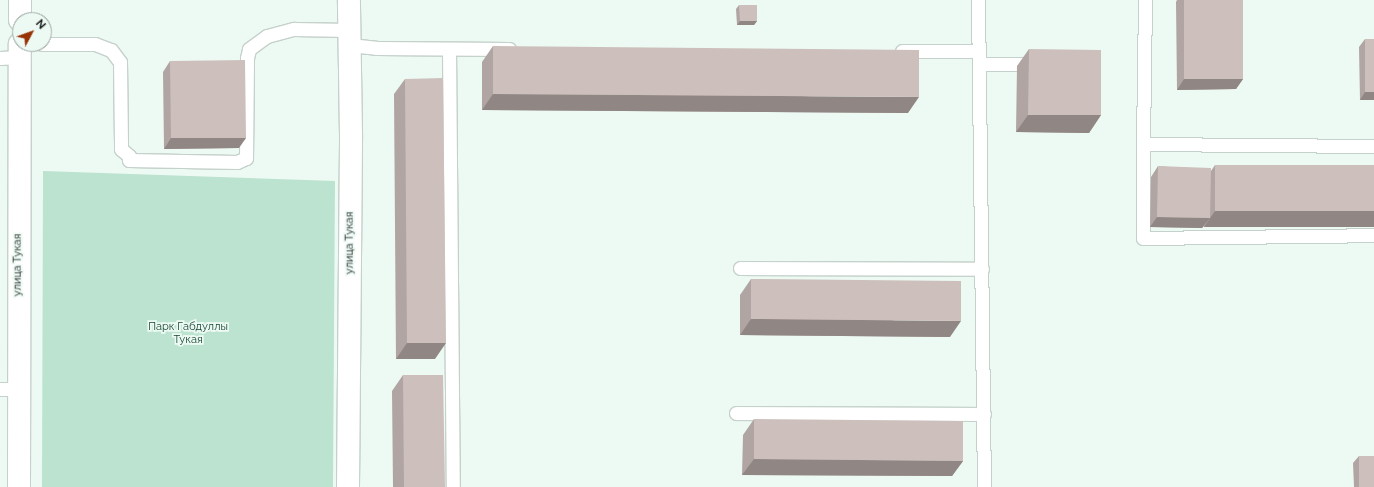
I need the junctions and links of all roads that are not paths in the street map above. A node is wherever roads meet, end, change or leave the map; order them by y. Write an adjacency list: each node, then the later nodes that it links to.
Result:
1 (20, 0): 5 (street)
2 (349, 0): 6 (street, улица Тукая)
3 (978, 0): 11 (lane)
4 (1145, 0): 15 (lane)
5 (20, 12)
6 (349, 38): 7 (lane); 8 (lane); 24 (street, улица Тукая)
7 (52, 44)
8 (449, 49): 9 (lane); 25 (lane)
9 (520, 49)
10 (892, 51): 11 (lane)
11 (979, 51): 13 (lane)
12 (13, 53): 20 (street, улица Тукая)
13 (980, 64): 14 (lane); 19 (lane)
14 (1048, 64)
15 (1143, 144): 16 (lane); 17 (lane)
16 (1374, 146)
17 (1374, 235)
18 (740, 268): 19 (lane)
19 (982, 269): 22 (lane)
20 (9, 389): 23 (street, улица Тукая)
21 (736, 413): 22 (lane)
22 (984, 414): 26 (lane)
23 (19, 487)
24 (348, 487)
25 (453, 487)
26 (984, 487)

